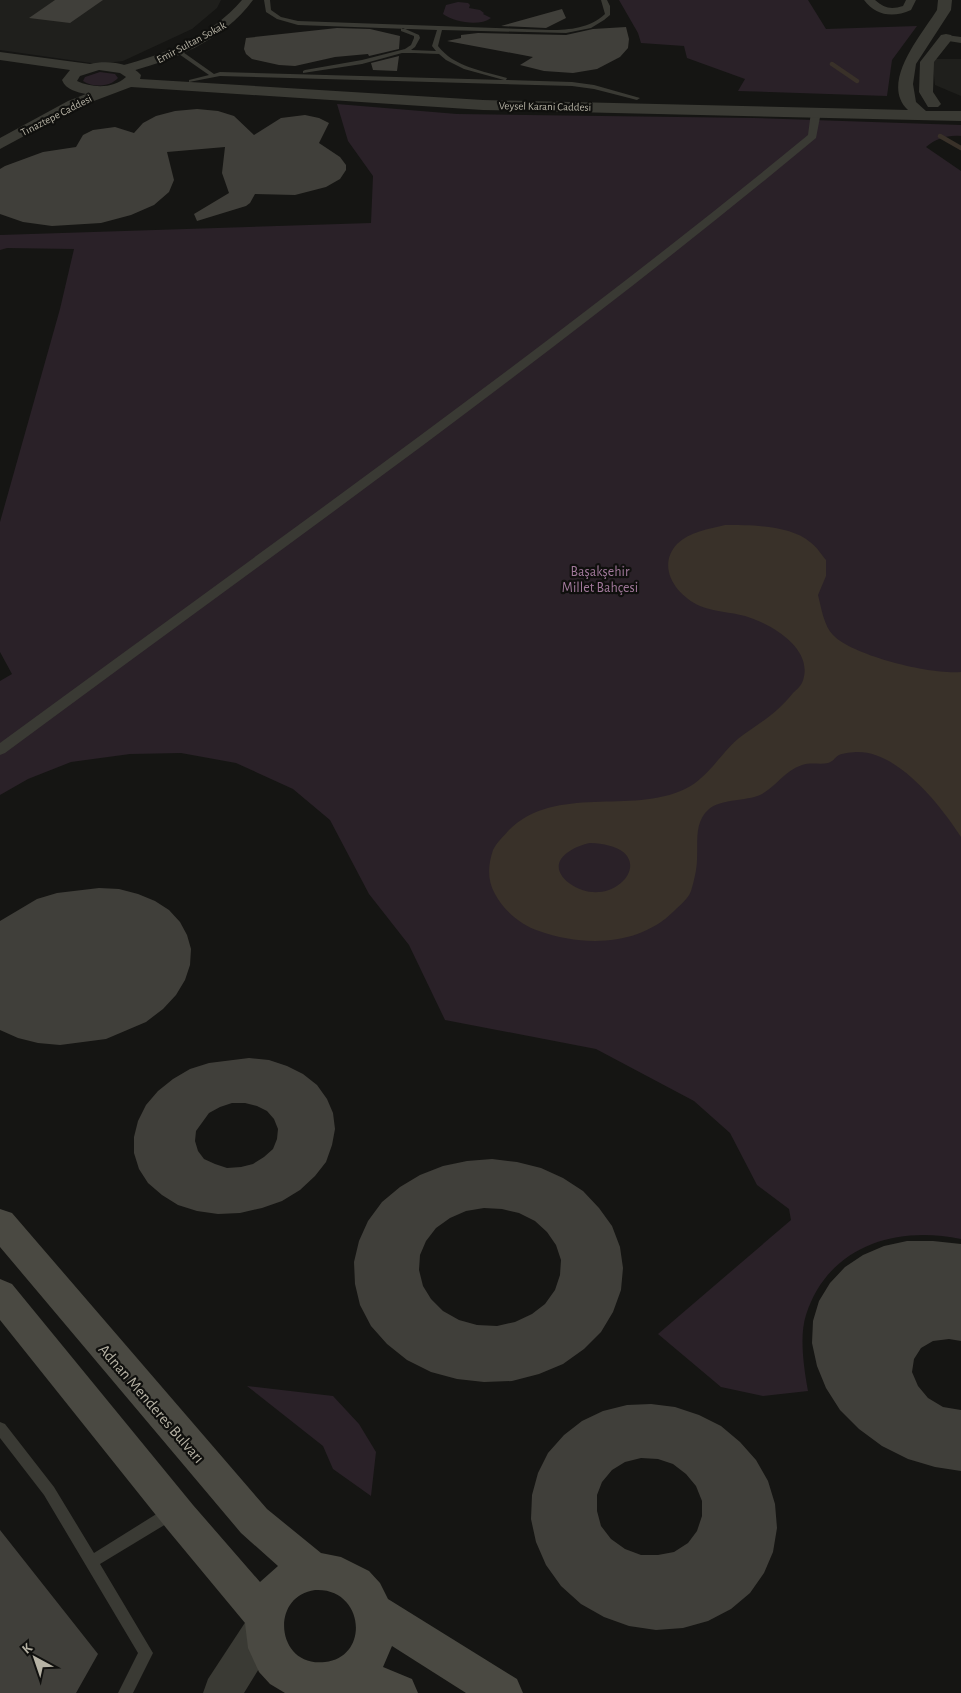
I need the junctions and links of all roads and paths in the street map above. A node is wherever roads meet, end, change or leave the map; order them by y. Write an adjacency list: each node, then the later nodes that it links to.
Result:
1 (248, 0): 12 (street, Emir Sultan Sokak)
2 (267, 0): 8 (lane)
3 (604, 0): 9 (lane)
4 (869, 0): 5 (street)
5 (911, 0)
6 (945, 0): 26 (street)
7 (955, 25): 10 (street)
8 (390, 27): 9 (lane); 13 (lane)
9 (440, 29): 14 (lane)
10 (946, 38): 11 (street); 28 (street)
11 (961, 40)
12 (178, 51): 18 (street, Emir Sultan Sokak); 19 (lane)
13 (396, 53): 14 (lane); 20 (lane)
14 (441, 53): 23 (lane)
15 (0, 56): 17 (street)
16 (0, 66): 21 (street)
17 (89, 68): 18 (street); 21 (street)
18 (128, 74): 22 (street, Veysel Karani Caddesi); 24 (street, Tınaztepe Caddesi); 29 (street, Veysel Karani Caddesi)
19 (214, 76): 20 (lane); 22 (lane)
20 (280, 76): 23 (lane)
21 (71, 80): 24 (street); 31 (street, Tınaztepe Caddesi)
22 (191, 81): 25 (street, Veysel Karani Caddesi)
23 (518, 83): 25 (lane)
24 (114, 88): 32 (street, Tınaztepe Caddesi)
25 (637, 98): 26 (street, Veysel Karani Caddesi)
26 (909, 103): 28 (street, Veysel Karani Caddesi)
27 (961, 105): 28 (street, Veysel Karani Caddesi)
28 (927, 109): 29 (street, Veysel Karani Caddesi); 30 (street, Veysel Karani Caddesi)
29 (816, 112): 33 (street)
30 (961, 116)
31 (0, 128)
32 (0, 144)
33 (0, 750)
34 (0, 1223): 39 (main road, Adnan Menderes Bulvarı)
35 (0, 1294): 37 (main road)
36 (0, 1428): 38 (lane)
37 (175, 1511): 38 (lane); 41 (main road)
38 (91, 1562): 43 (lane)
39 (314, 1572): 40 (main road); 41 (main road)
40 (376, 1613): 42 (main road); 46 (main road)
41 (264, 1622): 42 (main road); 44 (street)
42 (324, 1683): 45 (main road)
43 (125, 1693)
44 (222, 1693)
45 (398, 1693)
46 (503, 1693)

